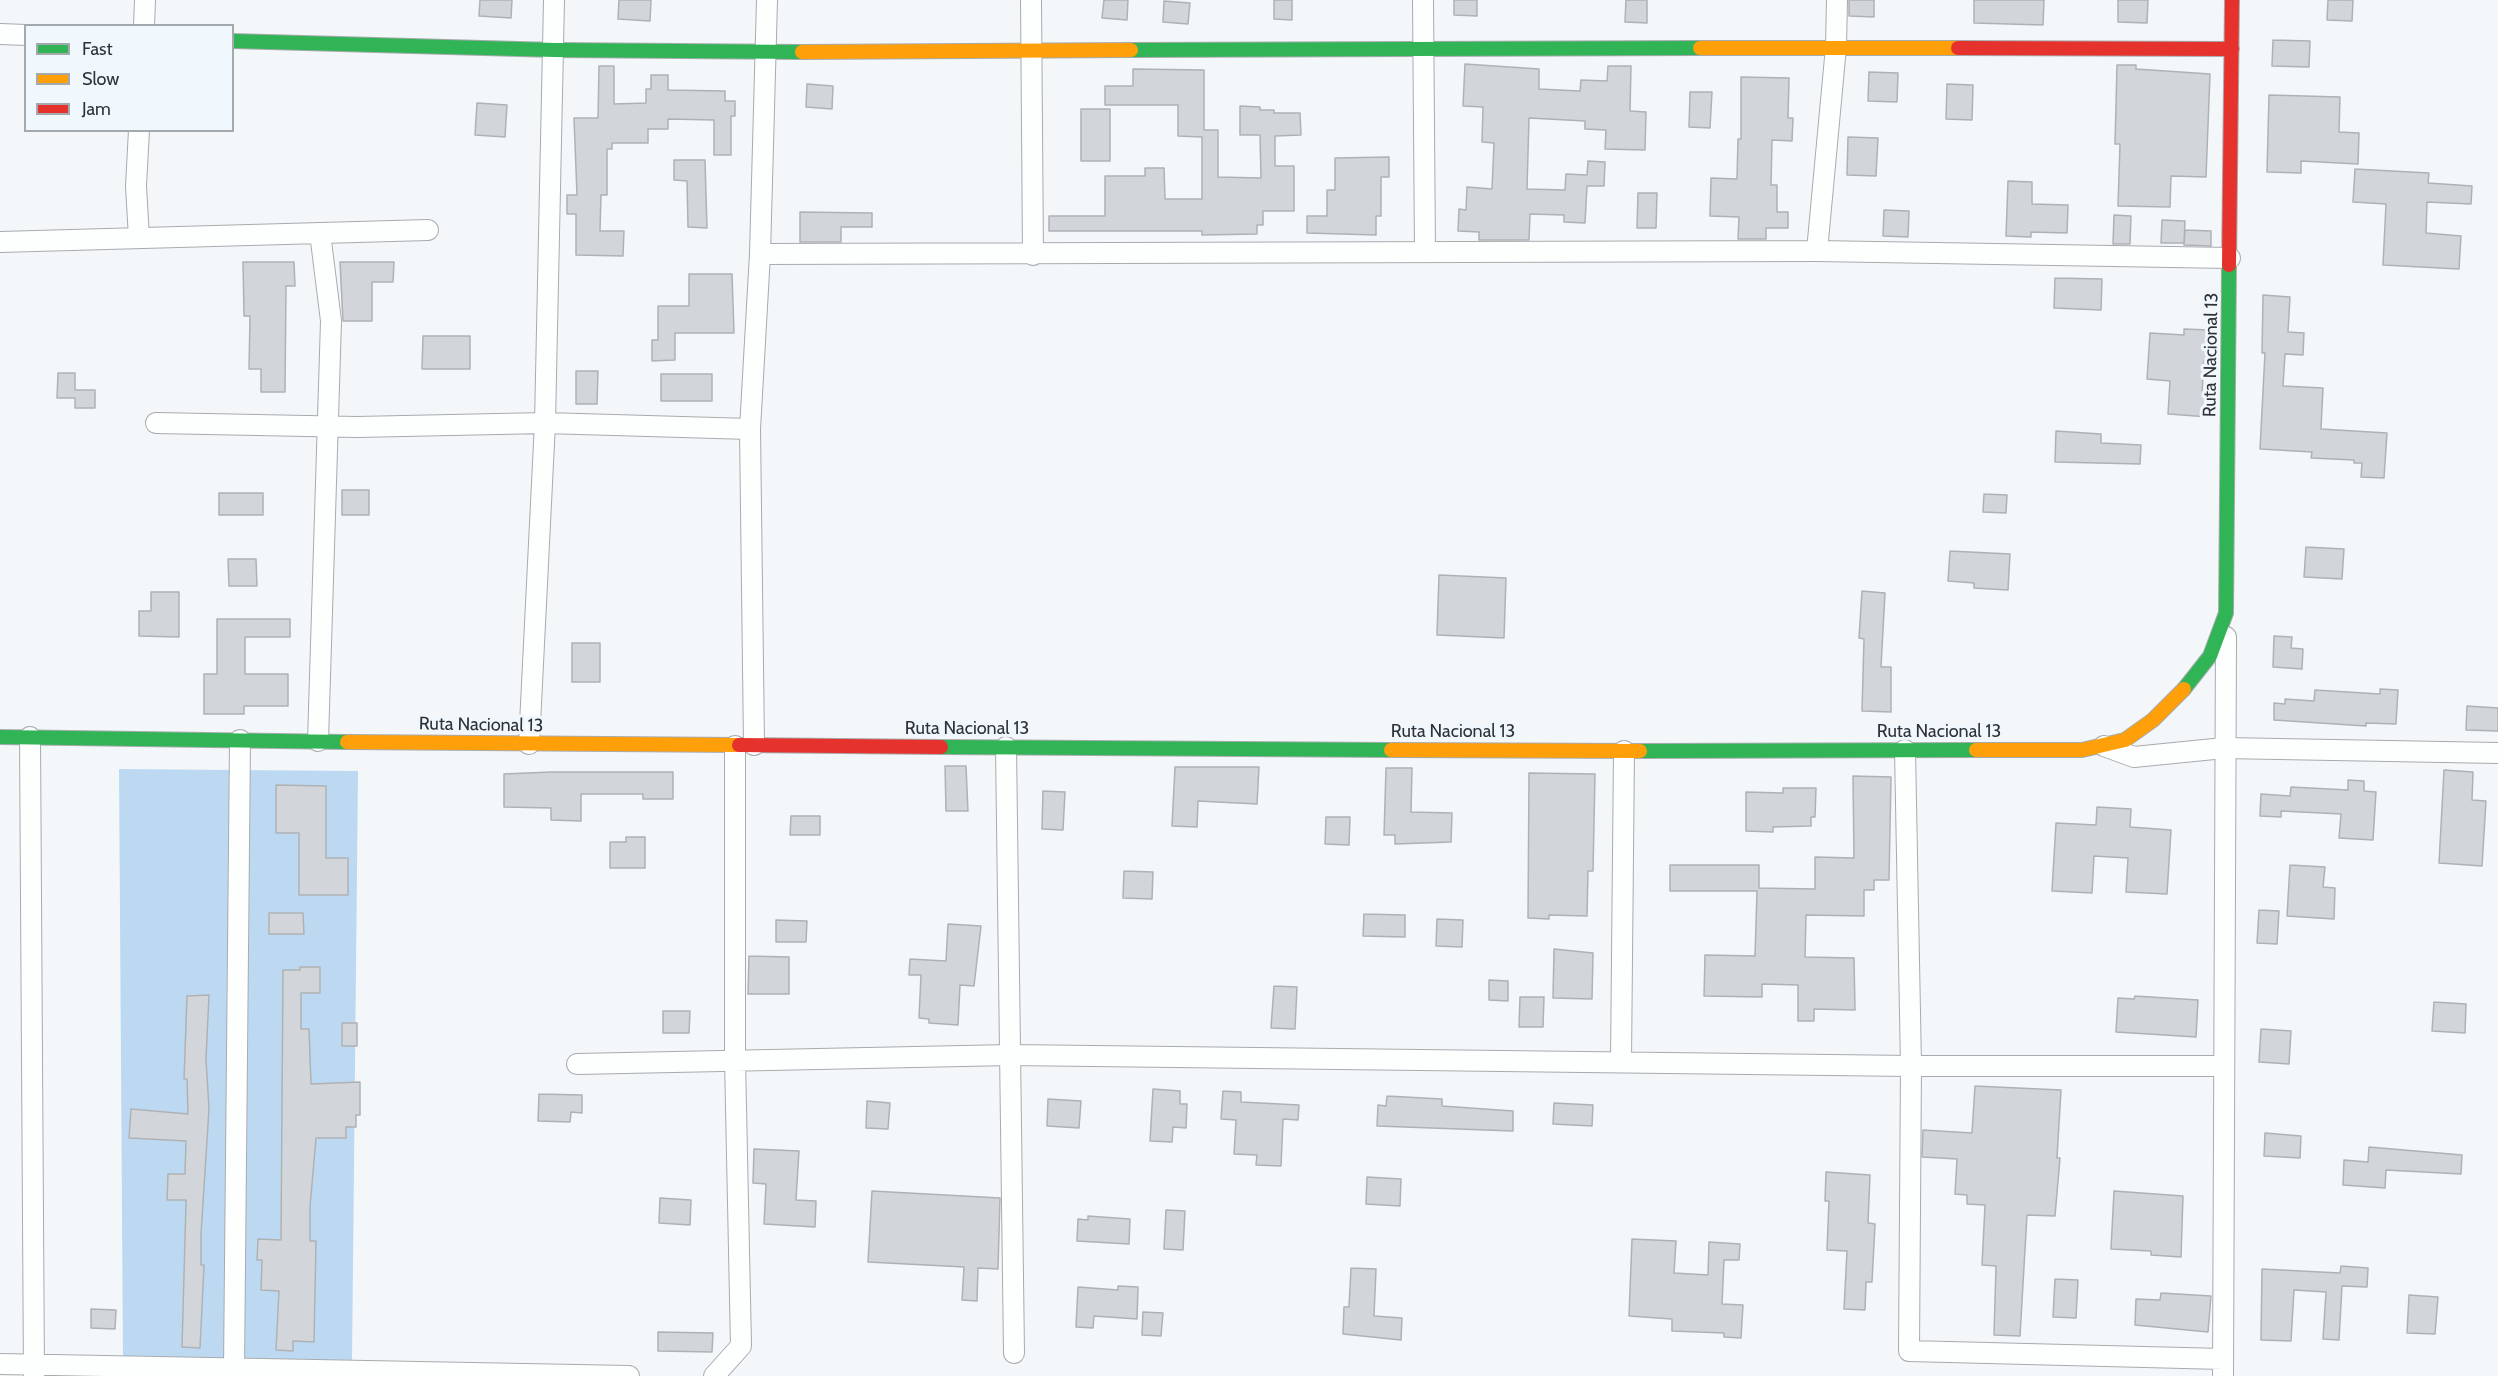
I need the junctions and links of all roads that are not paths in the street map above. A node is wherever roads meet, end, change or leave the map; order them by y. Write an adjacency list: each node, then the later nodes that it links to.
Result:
1 (145, 0): 8 (street)
2 (554, 0): 14 (street)
3 (767, 0): 17 (street)
4 (1031, 0): 16 (street)
5 (1423, 0): 15 (street)
6 (1837, 0): 12 (street)
7 (2232, 0): 13 (main road, Ruta Nacional 13)
8 (144, 24)
9 (0, 34): 10 (street)
10 (24, 35)
11 (234, 41): 14 (main road)
12 (1836, 47): 13 (main road); 15 (main road); 23 (street)
13 (2232, 49): 27 (main road, Ruta Nacional 13)
14 (555, 50): 17 (main road); 29 (street)
15 (1424, 50): 16 (main road); 24 (street)
16 (1031, 51): 17 (main road); 26 (street)
17 (766, 52): 25 (street)
18 (139, 132): 21 (street)
19 (428, 230): 20 (street)
20 (320, 233): 21 (street); 30 (street)
21 (140, 238): 22 (street)
22 (0, 242)
23 (1817, 251): 24 (street); 27 (street)
24 (1425, 252): 26 (street)
25 (760, 254): 26 (street); 31 (street)
26 (1033, 255)
27 (2230, 258): 32 (main road, Ruta Nacional 13)
28 (156, 423): 30 (street)
29 (545, 423): 30 (street); 31 (street); 37 (street)
30 (328, 426): 36 (street)
31 (750, 429): 39 (street)
32 (2226, 613): 38 (main road, Ruta Nacional 13); 41 (street)
33 (0, 737): 34 (main road, Ruta Nacional 13)
34 (30, 737): 35 (main road, Ruta Nacional 13); 55 (street)
35 (240, 740): 36 (main road, Ruta Nacional 13); 54 (street)
36 (318, 741): 37 (main road, Ruta Nacional 13)
37 (529, 744): 39 (main road, Ruta Nacional 13)
38 (2102, 745): 41 (street); 42 (main road, Ruta Nacional 13)
39 (745, 746): 40 (main road, Ruta Nacional 13); 46 (street)
40 (1006, 747): 43 (main road, Ruta Nacional 13); 45 (street)
41 (2224, 748): 44 (street); 50 (street)
42 (1905, 750): 43 (main road, Ruta Nacional 13); 49 (street)
43 (1624, 751): 47 (street)
44 (2498, 753)
45 (1011, 1055): 46 (street); 47 (street); 51 (street)
46 (735, 1059): 48 (street); 59 (street)
47 (1621, 1061): 49 (street)
48 (577, 1064)
49 (1911, 1066): 50 (street); 53 (street)
50 (2223, 1066): 53 (street)
51 (1014, 1353)
52 (0, 1364): 55 (street)
53 (2223, 1368)
54 (234, 1369): 55 (street); 56 (street)
55 (34, 1370)
56 (260, 1373): 57 (street)
57 (489, 1375): 58 (street)
58 (628, 1376)
59 (714, 1376)

